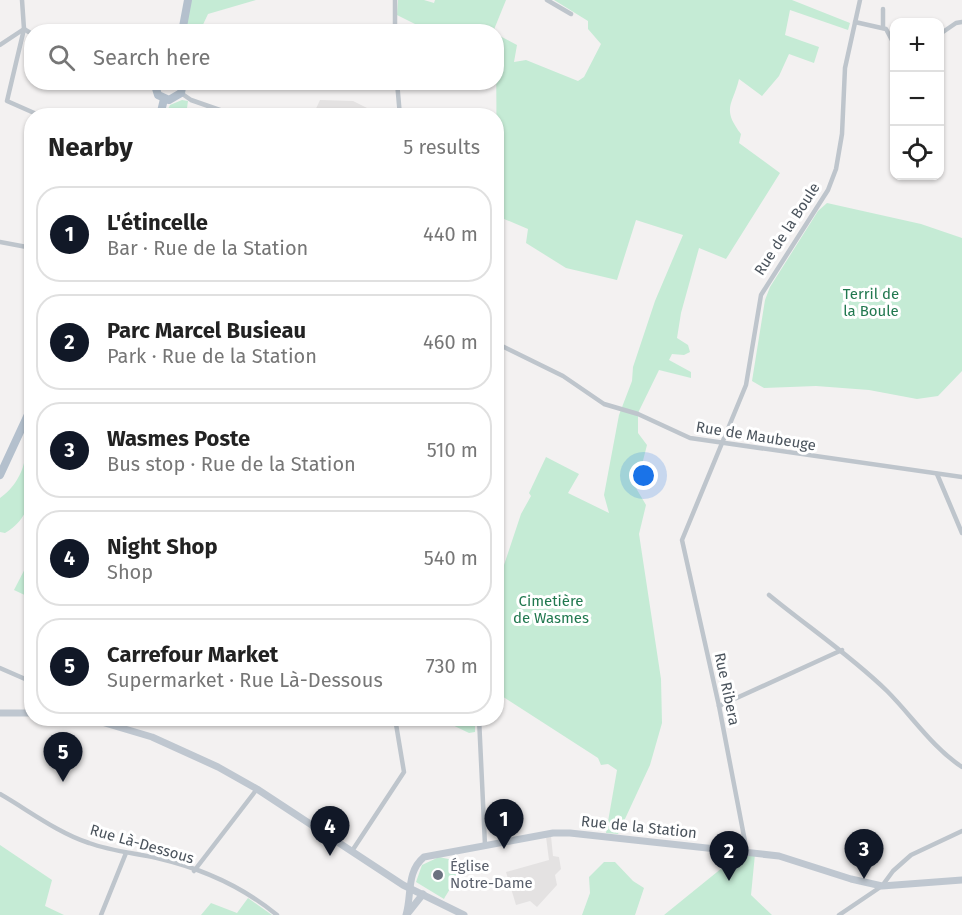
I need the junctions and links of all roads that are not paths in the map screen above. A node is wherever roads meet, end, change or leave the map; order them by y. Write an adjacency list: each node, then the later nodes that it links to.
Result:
1 (22, 0): 13 (street)
2 (188, 0): 10 (main road)
3 (395, 0): 11 (street)
4 (547, 0): 7 (street)
5 (860, 0): 8 (street, Rue de la Boule)
6 (884, 9): 12 (street)
7 (571, 14)
8 (855, 22): 12 (street); 30 (street, Rue de la Boule)
9 (962, 22): 14 (street)
10 (184, 24)
11 (395, 24)
12 (883, 28): 15 (street)
13 (24, 29): 16 (street); 22 (street)
14 (944, 31)
15 (890, 33)
16 (1, 42)
17 (156, 90): 21 (main road)
18 (182, 90): 20 (main road)
19 (398, 90): 25 (street)
20 (181, 93): 21 (main road); 24 (street)
21 (164, 99): 23 (main road)
22 (24, 108)
23 (162, 108)
24 (214, 108)
25 (399, 108)
26 (0, 242): 27 (street)
27 (24, 246)
28 (504, 347): 30 (street, Rue de Maubeuge)
29 (24, 423): 32 (main road)
30 (722, 445): 31 (street, Rue de Maubeuge); 34 (street, Rue de la Boule)
31 (937, 474): 33 (street, Rue de Maubeuge); 35 (street)
32 (0, 475)
33 (962, 477)
34 (684, 533): 42 (street, Rue Ribera)
35 (962, 533)
36 (769, 595): 37 (street)
37 (842, 650): 41 (street); 42 (street)
38 (0, 668): 39 (street)
39 (24, 678)
40 (895, 688): 41 (street)
41 (887, 692): 50 (street)
42 (719, 706): 56 (street, Rue Ribera)
43 (0, 713): 44 (street)
44 (24, 713)
45 (117, 726): 49 (street)
46 (121, 726): 49 (street)
47 (396, 726): 55 (street)
48 (479, 726): 54 (street)
49 (124, 728): 51 (street)
50 (962, 766)
51 (257, 789): 55 (street); 58 (street)
52 (0, 794): 57 (street, Rue Là-Dessous)
53 (962, 831): 61 (street)
54 (485, 845): 56 (street, Rue de la Station); 60 (street, Rue de la Station)
55 (352, 851): 60 (street)
56 (747, 852): 61 (street, Rue de la Station)
57 (126, 853): 58 (street, Rue Là-Dessous); 63 (street)
58 (194, 871): 64 (street, Rue Là-Dessous)
59 (962, 880): 61 (street, Rue de la Station)
60 (410, 884): 62 (street); 65 (street)
61 (882, 886): 67 (street)
62 (423, 894): 65 (street); 66 (street)
63 (101, 915)
64 (278, 915)
65 (406, 915)
66 (464, 915)
67 (839, 915)

